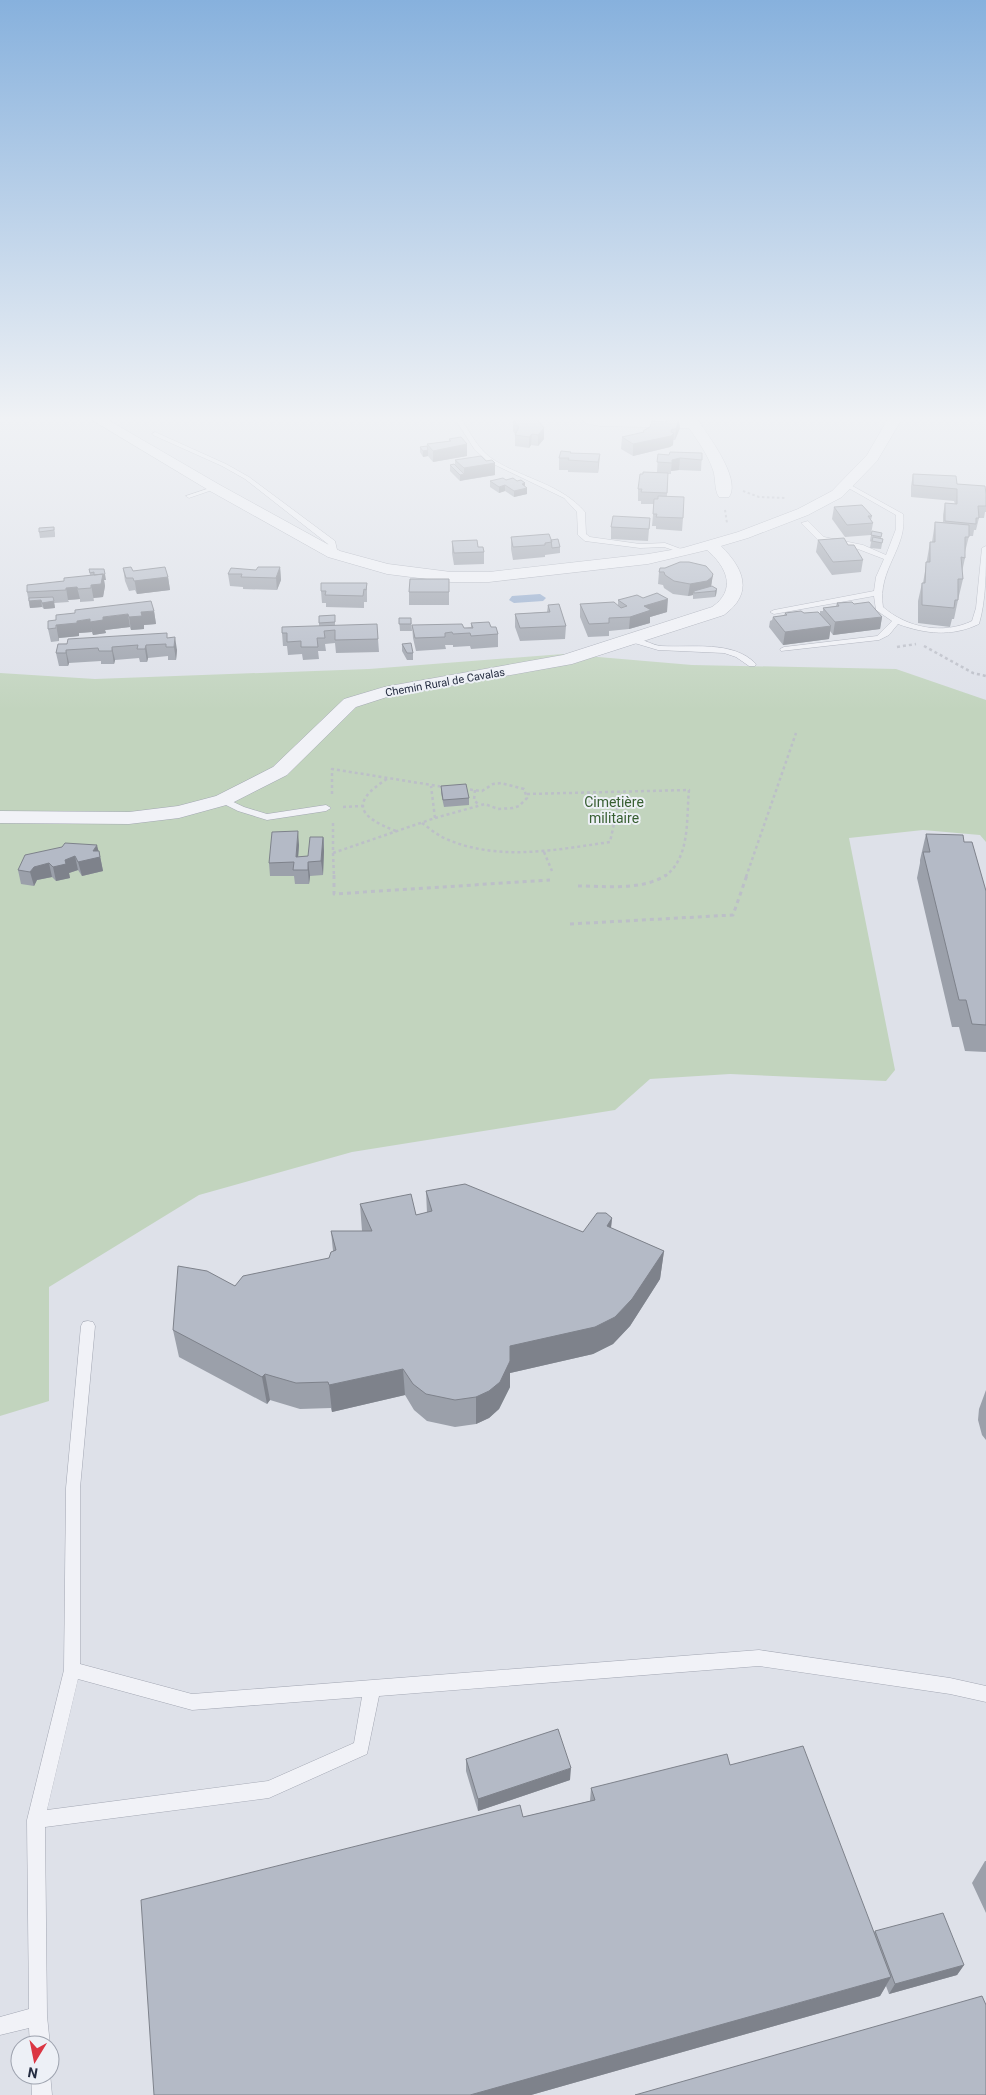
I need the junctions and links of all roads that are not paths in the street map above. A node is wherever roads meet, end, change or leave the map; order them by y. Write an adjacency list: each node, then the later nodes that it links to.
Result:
1 (263, 515): 10 (street)
2 (295, 515): 10 (lane)
3 (581, 515): 9 (lane)
4 (795, 515): 7 (street)
5 (899, 515): 11 (lane)
6 (805, 524): 11 (lane)
7 (710, 545): 9 (street); 15 (street, Chemin Rural de Cavalas)
8 (986, 548): 14 (lane)
9 (685, 552): 10 (street)
10 (334, 554)
11 (888, 558): 12 (lane)
12 (877, 593): 13 (lane); 14 (lane)
13 (774, 612)
14 (896, 621): 16 (lane)
15 (634, 640): 17 (lane); 18 (street, Chemin Rural de Cavalas)
16 (784, 649)
17 (752, 664)
18 (223, 800): 19 (lane); 20 (street, Chemin Rural de Cavalas)
19 (326, 808)
20 (0, 817)
21 (88, 1326): 22 (lane)
22 (72, 1670): 23 (lane); 25 (lane)
23 (372, 1688): 24 (lane); 25 (lane)
24 (986, 1694)
25 (36, 1820): 26 (lane)
26 (38, 2016): 27 (lane); 28 (lane)
27 (0, 2026)
28 (39, 2035)

